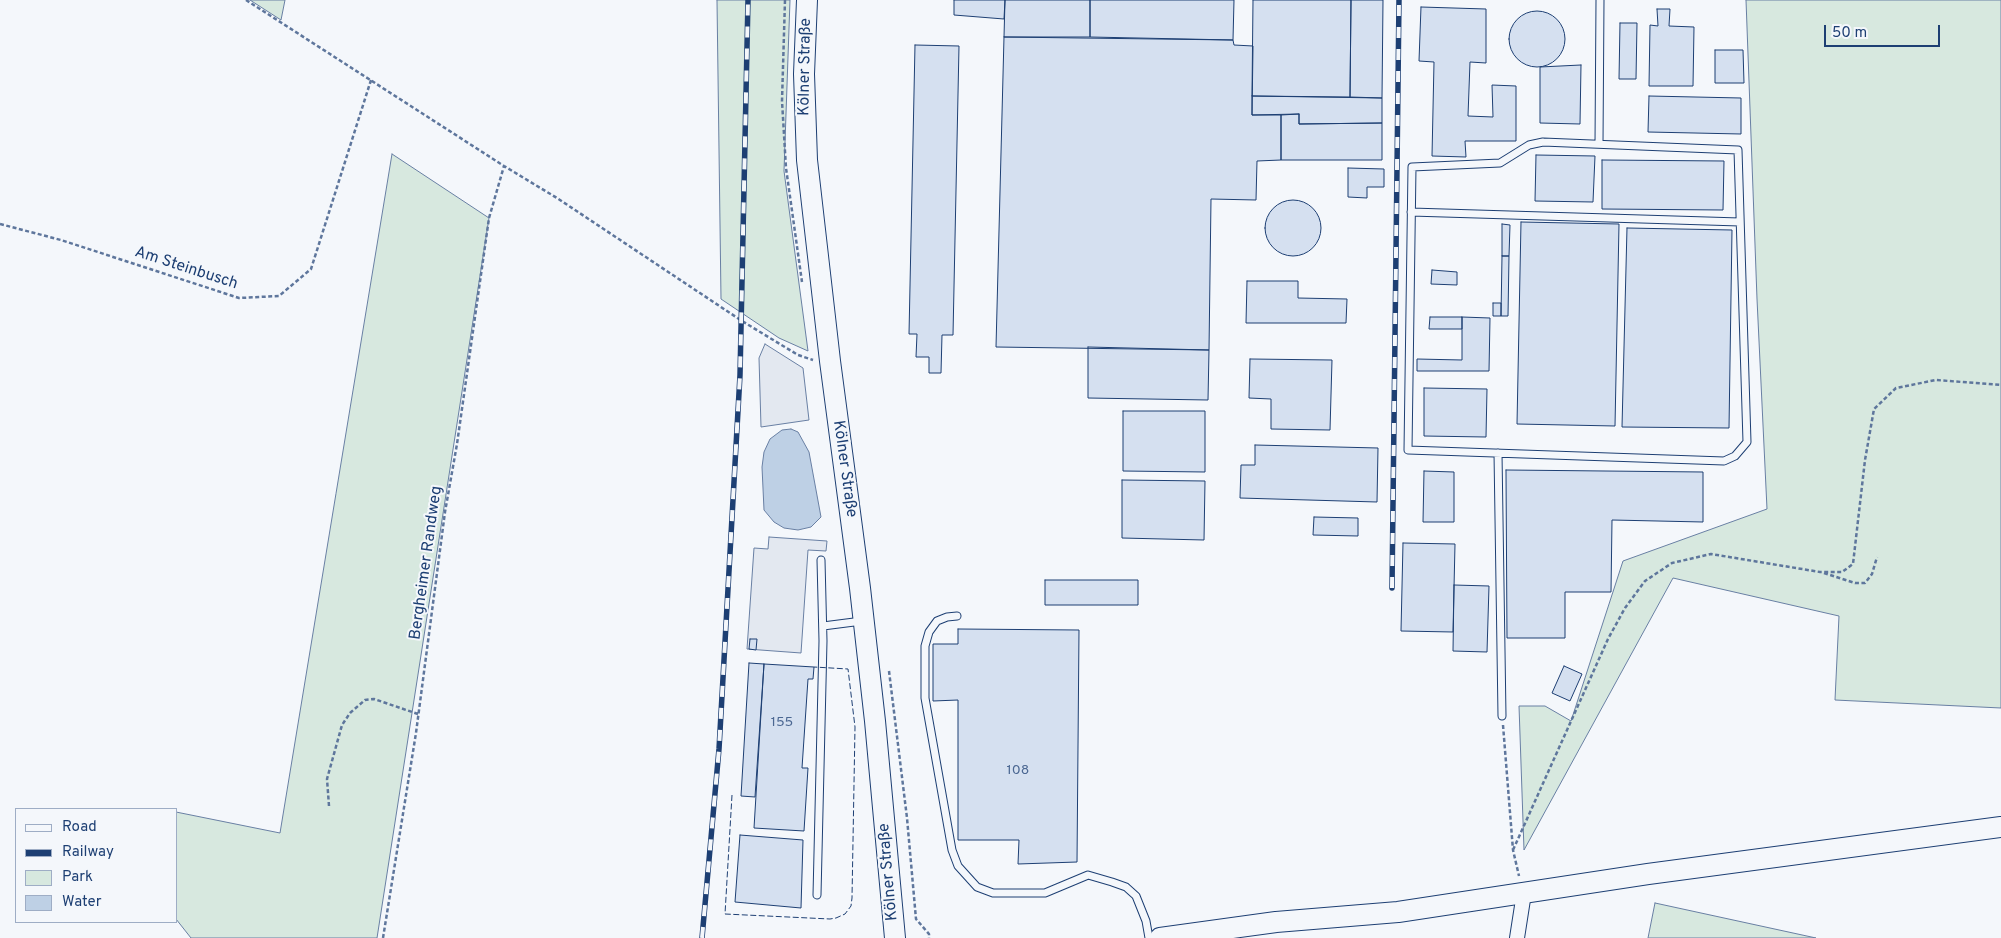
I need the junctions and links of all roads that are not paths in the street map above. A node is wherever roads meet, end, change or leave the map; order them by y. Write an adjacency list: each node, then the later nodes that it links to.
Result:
1 (808, 0): 9 (main road, Kölner Straße)
2 (1600, 0): 3 (lane)
3 (1599, 144): 4 (lane); 5 (lane)
4 (1411, 212): 5 (lane); 6 (lane)
5 (1740, 222): 6 (lane)
6 (1498, 452): 11 (lane)
7 (821, 560): 10 (lane)
8 (957, 616): 16 (lane)
9 (864, 621): 10 (lane); 15 (main road, Kölner Straße)
10 (823, 626): 14 (lane)
11 (1502, 716)
12 (2001, 827): 13 (main road)
13 (1524, 893): 17 (main road); 18 (street)
14 (817, 895)
15 (895, 938)
16 (1149, 938)
17 (1160, 938)
18 (1517, 938)

